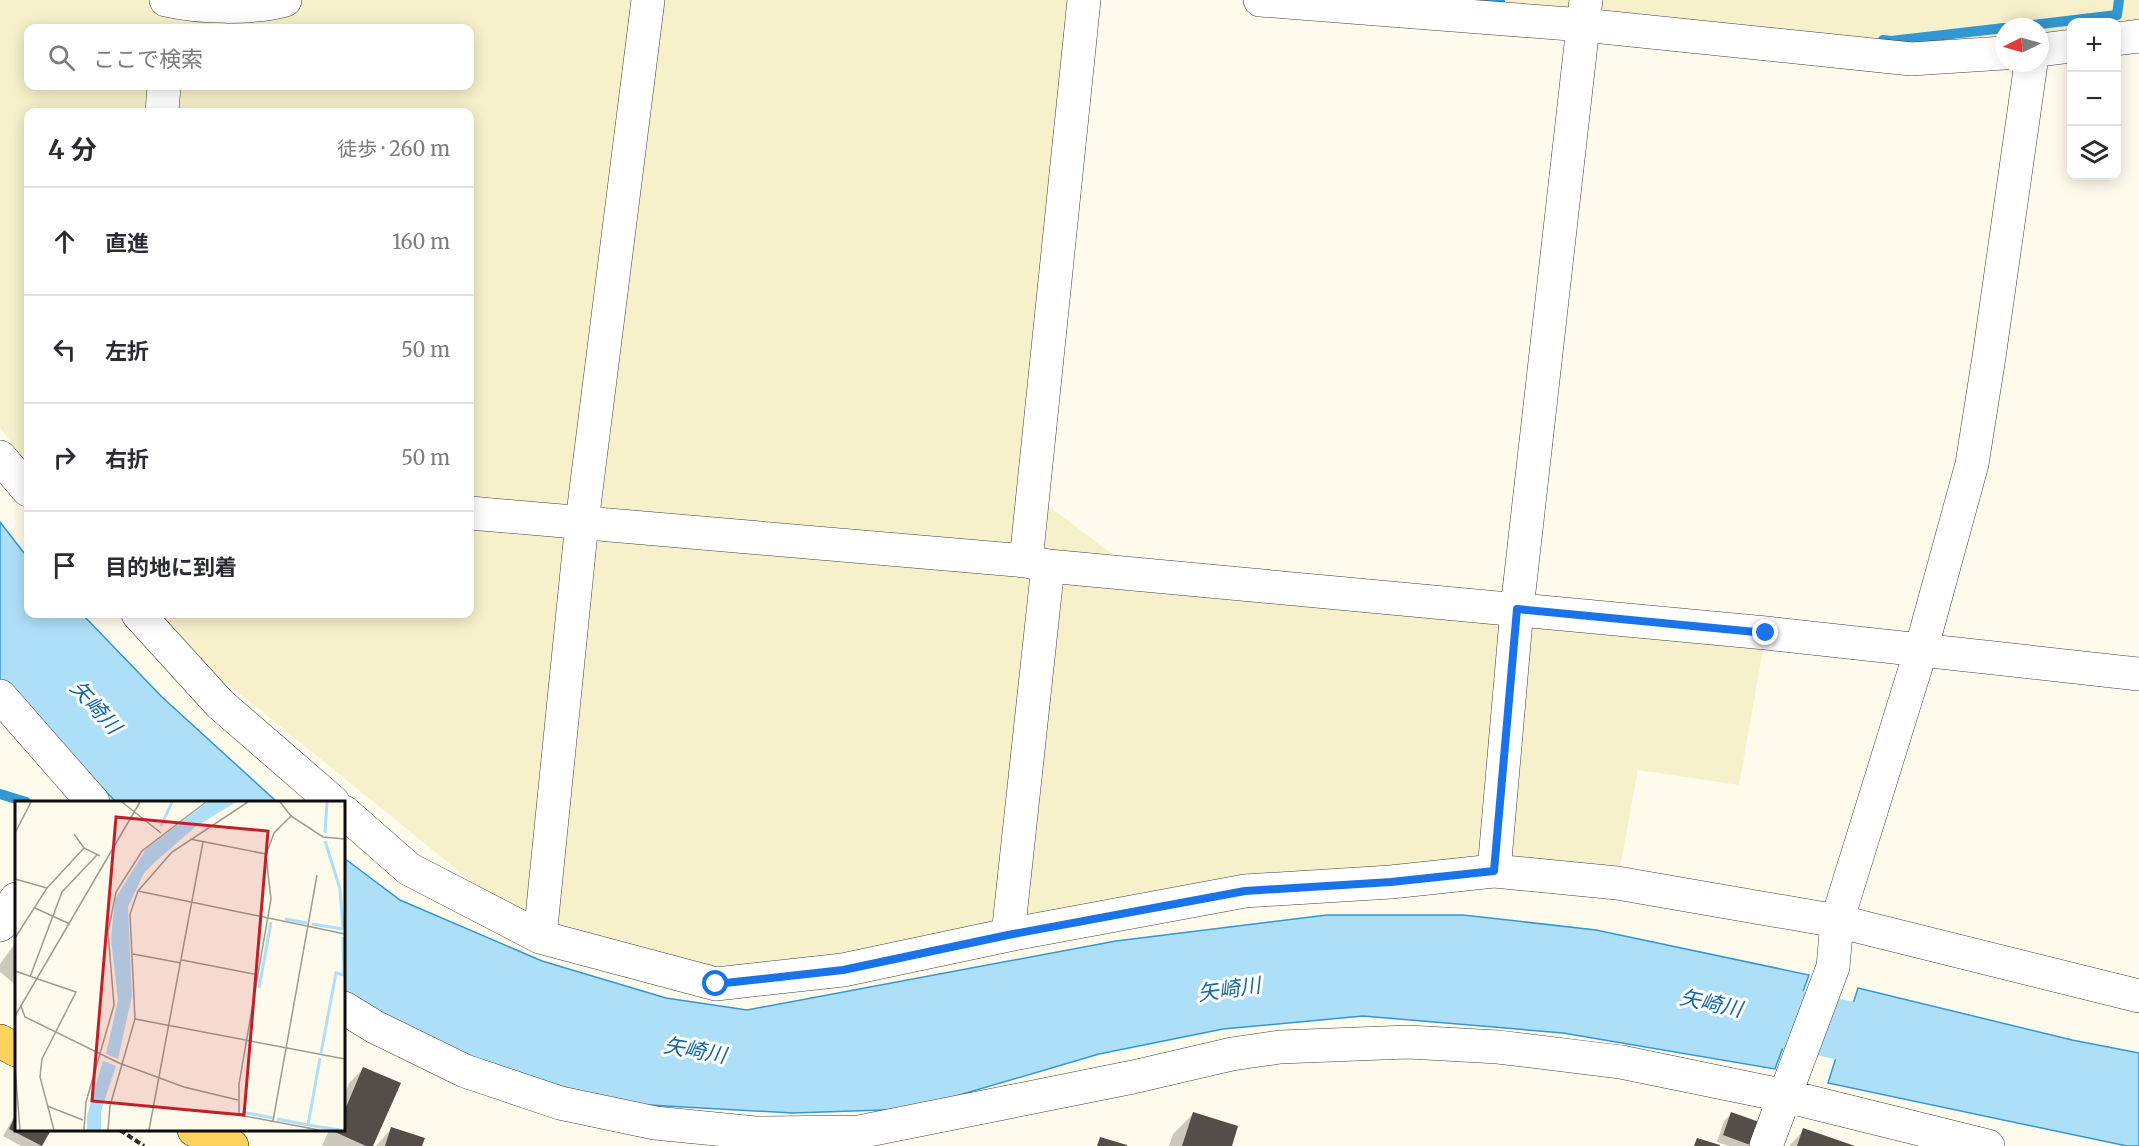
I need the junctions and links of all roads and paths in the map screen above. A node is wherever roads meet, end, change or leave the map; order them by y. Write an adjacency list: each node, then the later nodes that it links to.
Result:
1 (285, 0): 5 (street)
2 (648, 0): 18 (street)
3 (1084, 0): 19 (street)
4 (1260, 0): 6 (street)
5 (170, 10)
6 (1584, 13): 11 (street); 20 (street)
7 (2139, 36): 8 (street)
8 (2121, 38)
9 (2067, 47): 10 (street)
10 (2049, 50)
11 (1995, 54)
12 (2030, 72): 22 (street)
13 (164, 90): 14 (street)
14 (162, 108)
15 (0, 457): 16 (street)
16 (24, 485)
17 (474, 513): 18 (street)
18 (582, 522): 19 (street); 33 (street)
19 (1037, 563): 20 (street); 32 (street)
20 (1517, 609): 22 (street); 28 (street)
21 (142, 618): 26 (street)
22 (1921, 650): 23 (street); 30 (street)
23 (2139, 674)
24 (0, 696): 25 (street)
25 (89, 801)
26 (332, 801)
27 (345, 813): 33 (street)
28 (1494, 871): 30 (street); 32 (street)
29 (15, 901): 31 (street)
30 (1838, 921): 34 (street); 38 (street)
31 (0, 925)
32 (1008, 935): 33 (street)
33 (540, 937)
34 (2139, 996)
35 (345, 1009): 38 (street)
36 (0, 1041): 37 (main road)
37 (15, 1049)
38 (1791, 1083): 43 (street); 44 (street)
39 (122, 1131): 41 (path)
40 (196, 1131): 42 (main road)
41 (144, 1146)
42 (232, 1146)
43 (1766, 1146)
44 (1988, 1146)

